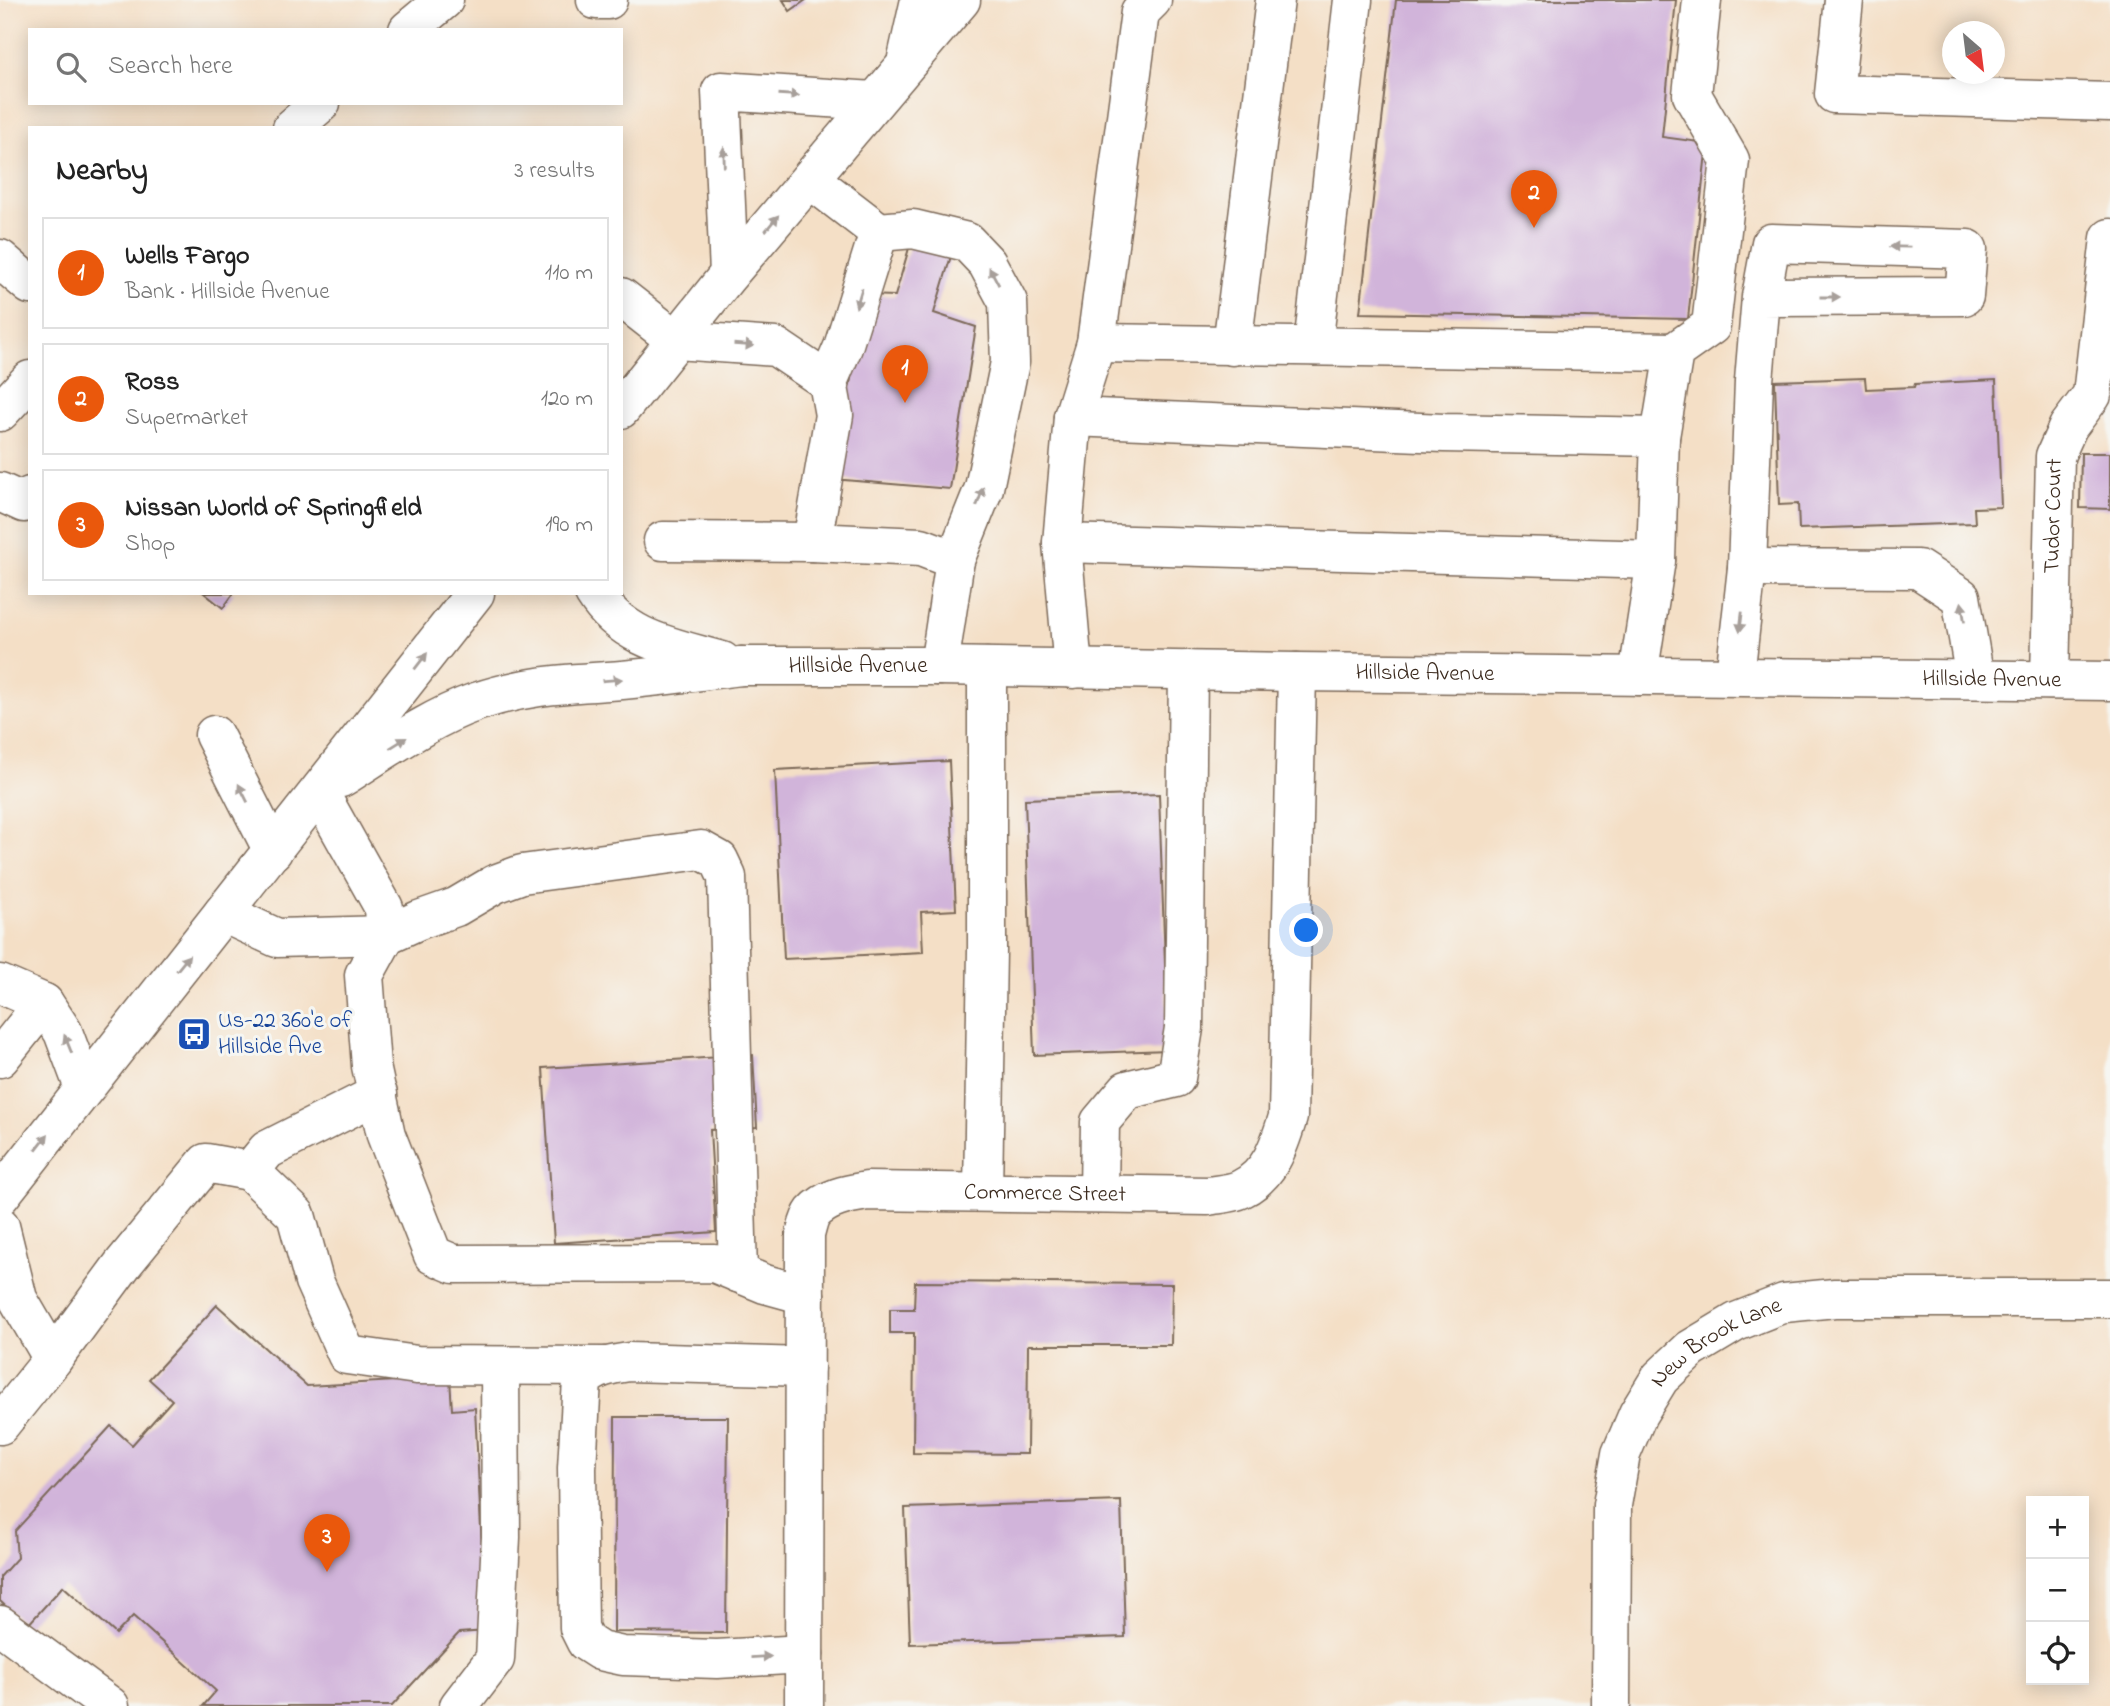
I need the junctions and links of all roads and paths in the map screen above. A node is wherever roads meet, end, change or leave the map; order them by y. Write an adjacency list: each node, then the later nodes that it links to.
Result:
1 (444, 0): 9 (main road)
2 (920, 0): 10 (main road)
3 (961, 0): 10 (main road)
4 (1152, 0): 22 (main road)
5 (1275, 0): 23 (main road)
6 (1353, 0): 24 (main road)
7 (1702, 0): 25 (main road)
8 (1844, 0): 12 (main road)
9 (410, 28)
10 (906, 64): 11 (main road)
11 (874, 101): 13 (main road); 17 (main road, one-way to 11)
12 (2110, 102)
13 (810, 179): 14 (main road); 17 (main road, one-way to 13)
14 (879, 232): 27 (main road, one-way to 27); 35 (main road, one-way to 14)
15 (2110, 238): 49 (main road, Tudor Court)
16 (0, 259): 18 (main road)
17 (729, 274): 21 (main road)
18 (28, 283)
19 (1762, 297): 19 (main road, one-way to 19); 37 (main road)
20 (623, 299): 21 (main road)
21 (676, 340): 27 (main road, one-way to 27); 28 (main road)
22 (1096, 343): 23 (main road); 30 (main road)
23 (1232, 346): 24 (main road)
24 (1313, 346): 25 (main road)
25 (1674, 352): 31 (main road)
26 (28, 382): 29 (main road)
27 (828, 382): 33 (main road)
28 (623, 406)
29 (0, 412)
30 (1073, 417): 31 (main road); 34 (main road)
31 (1660, 437): 36 (main road)
32 (663, 541): 33 (main road)
33 (811, 542): 35 (main road)
34 (1062, 543): 36 (main road); 43 (main road)
35 (955, 560): 41 (main road)
36 (1656, 560): 46 (main road)
37 (1747, 569): 47 (main road, one-way to 47); 48 (main road, one-way to 37)
38 (467, 595): 52 (main road, one-way to 38)
39 (595, 595): 40 (main road)
40 (741, 666): 41 (main road, Hillside Avenue); 52 (main road, one-way to 40)
41 (939, 666): 42 (main road, Hillside Avenue)
42 (987, 667): 43 (main road, Hillside Avenue); 62 (main road)
43 (1073, 668): 44 (main road, Hillside Avenue)
44 (1188, 670): 45 (main road, Hillside Avenue); 63 (main road)
45 (1297, 672): 46 (main road, Hillside Avenue); 63 (main road, Commerce Street)
46 (1638, 676): 47 (main road, Hillside Avenue)
47 (1735, 676): 48 (main road, Hillside Avenue)
48 (1975, 679): 49 (main road, Hillside Avenue)
49 (2050, 680): 50 (main road, Hillside Avenue)
50 (2110, 681)
51 (214, 735): 53 (main road, one-way to 51)
52 (319, 792): 53 (main road); 55 (main road)
53 (273, 851): 54 (main road)
54 (223, 913): 55 (main road); 59 (main road, one-way to 54)
55 (386, 935): 60 (main road); 66 (main road)
56 (0, 984): 57 (main road)
57 (44, 1003): 58 (main road); 59 (main road, one-way to 57)
58 (0, 1058)
59 (84, 1088): 64 (main road, one-way to 59)
60 (377, 1094): 61 (main road); 66 (main road)
61 (250, 1171): 69 (main road); 70 (main road)
62 (983, 1192): 63 (main road, Commerce Street); 67 (main road, Commerce Street)
63 (1099, 1194)
64 (0, 1196)
65 (0, 1226): 69 (main road)
66 (738, 1273): 67 (main road)
67 (805, 1295): 72 (main road, Commerce Street)
68 (2110, 1298): 79 (main road, New Brook Lane)
69 (53, 1359): 73 (main road)
70 (500, 1366): 71 (main road); 77 (main road)
71 (604, 1366): 72 (main road); 75 (main road, one-way to 75)
72 (805, 1367): 75 (main road, Commerce Street)
73 (0, 1425)
74 (0, 1625): 76 (main road)
75 (804, 1654): 78 (main road, Commerce Street)
76 (110, 1706)
77 (459, 1706)
78 (804, 1706)
79 (1611, 1706)

